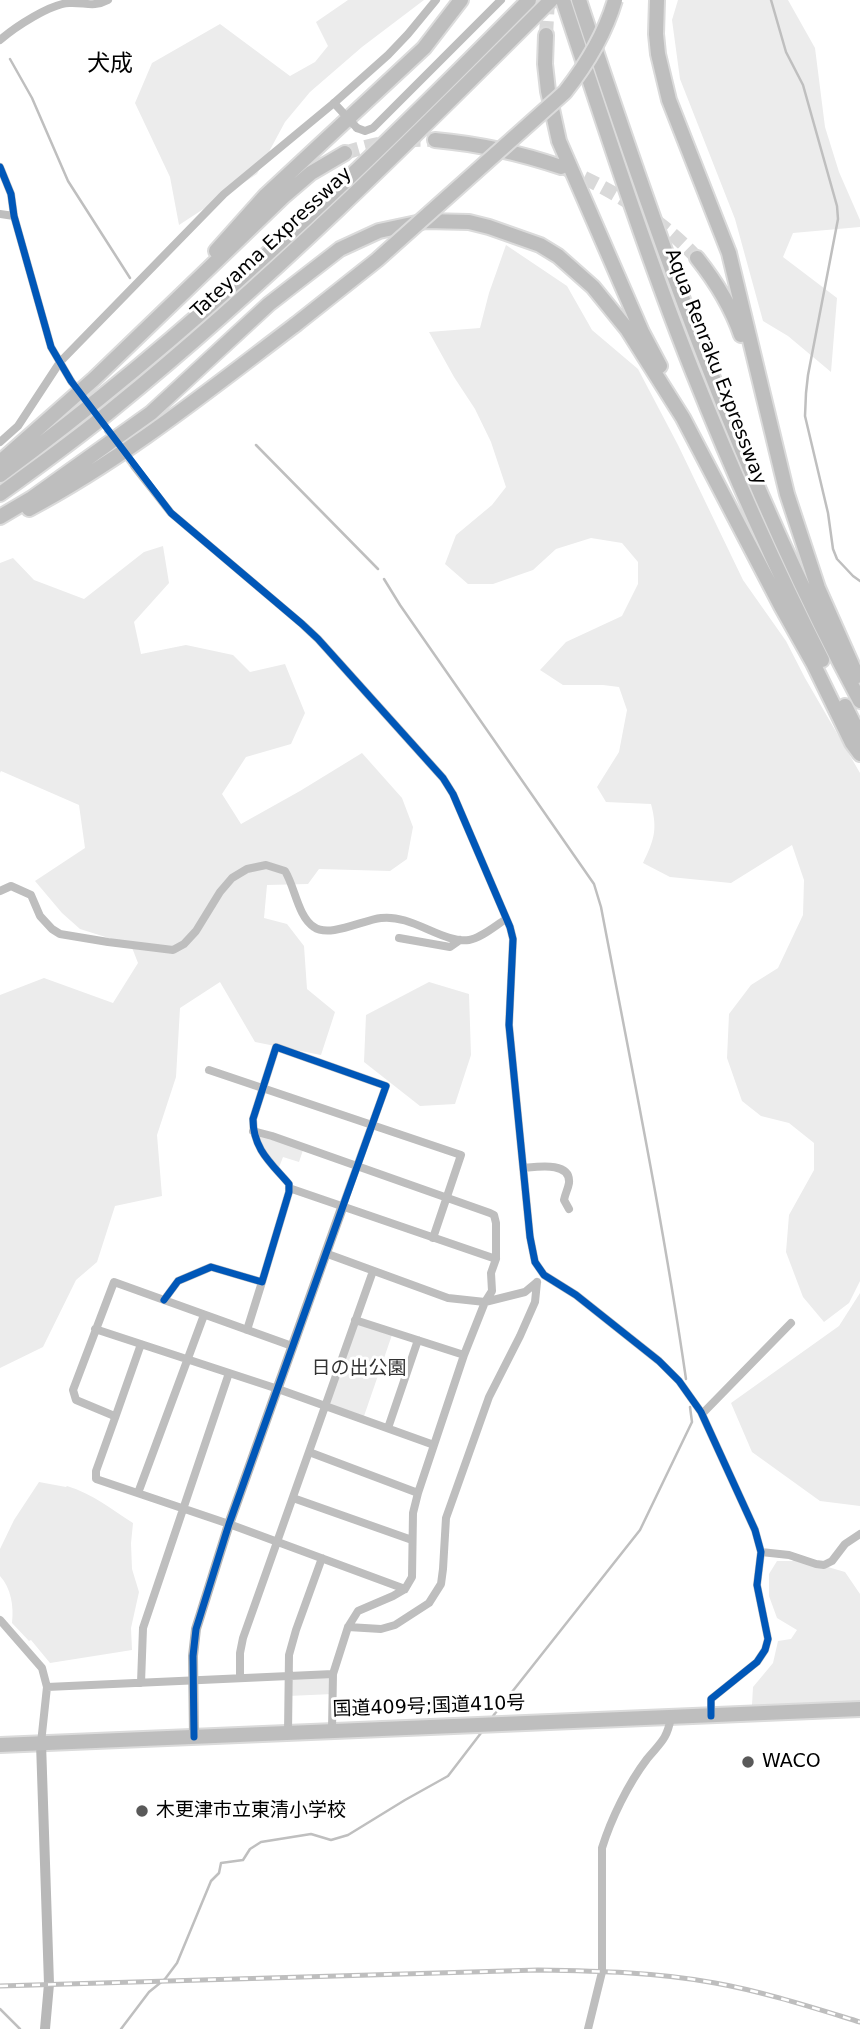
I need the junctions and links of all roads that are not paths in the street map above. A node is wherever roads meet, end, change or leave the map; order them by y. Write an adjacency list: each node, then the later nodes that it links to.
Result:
1 (108, 0): 12 (street)
2 (436, 0): 13 (street)
3 (461, 0): 21 (highway)
4 (501, 0): 13 (street, bridge)
5 (529, 0): 29 (highway, Tateyama Expressway)
6 (551, 0): 30 (highway, Tateyama Expressway)
7 (579, 0): 34 (highway, Aqua Renraku Expressway)
8 (615, 0): 32 (highway, bridge)
9 (657, 0): 24 (highway)
10 (565, 6): 35 (highway, Aqua Renraku Expressway)
11 (546, 35): 25 (highway)
12 (0, 40)
13 (334, 103): 22 (street)
14 (436, 140): 17 (highway)
15 (345, 153): 21 (highway)
16 (0, 167): 19 (street)
17 (561, 167)
18 (0, 215): 19 (street)
19 (14, 216): 22 (street)
20 (697, 258): 24 (highway)
21 (181, 296): 27 (highway)
22 (60, 362): 23 (street); 26 (street)
23 (71, 380)
24 (764, 395): 33 (highway)
25 (683, 418): 31 (highway); 36 (highway)
26 (0, 442)
27 (0, 461)
28 (134, 466): 38 (street)
29 (0, 475)
30 (0, 494)
31 (0, 517)
32 (0, 524)
33 (860, 682)
34 (860, 701)
35 (860, 736)
36 (860, 754)
37 (0, 891): 40 (street)
38 (506, 919): 40 (street); 46 (street)
39 (400, 938): 40 (street)
40 (460, 940)
41 (209, 1070): 42 (street)
42 (263, 1087): 43 (street); 43 (street); 44 (street)
43 (372, 1125): 45 (street); 48 (street)
44 (253, 1131): 45 (street); 47 (street)
45 (357, 1165): 48 (street); 49 (street)
46 (524, 1168): 50 (street); 55 (street)
47 (289, 1188): 49 (street); 56 (street)
48 (447, 1197): 51 (street); 53 (street)
49 (342, 1208): 51 (street); 52 (street)
50 (569, 1209)
51 (433, 1238): 53 (street)
52 (325, 1253): 54 (street); 67 (street)
53 (496, 1259): 59 (street)
54 (373, 1271): 59 (street); 61 (street)
55 (544, 1275): 57 (street); 73 (street)
56 (262, 1282): 58 (street); 64 (street)
57 (537, 1282): 59 (street); 90 (street)
58 (164, 1300): 60 (street); 63 (street)
59 (485, 1301): 68 (street)
60 (204, 1315): 64 (street); 69 (street)
61 (355, 1320): 65 (street); 72 (street)
62 (791, 1323): 73 (street)
63 (95, 1329): 66 (street); 74 (street)
64 (247, 1330): 67 (street)
65 (418, 1340): 68 (street); 75 (street)
66 (141, 1344): 69 (street); 74 (street)
67 (292, 1346): 71 (street)
68 (464, 1355): 76 (street)
69 (187, 1359): 70 (street); 78 (street)
70 (229, 1373): 71 (street); 81 (street)
71 (278, 1389): 72 (street); 82 (street)
72 (325, 1406): 75 (street); 77 (street)
73 (702, 1414): 86 (street)
74 (115, 1418): 78 (street)
75 (387, 1428): 76 (street)
76 (434, 1445): 79 (street)
77 (309, 1452): 79 (street); 80 (street)
78 (138, 1493): 81 (street)
79 (418, 1493): 84 (street)
80 (293, 1498): 84 (street); 85 (street)
81 (183, 1508): 82 (street); 95 (street)
82 (229, 1524): 85 (street); 94 (street)
83 (860, 1534): 86 (street)
84 (412, 1540): 88 (street)
85 (278, 1542): 87 (street); 93 (street)
86 (761, 1552): 98 (street)
87 (322, 1558): 88 (street); 92 (street)
88 (405, 1589): 90 (street)
89 (0, 1620): 96 (street)
90 (348, 1627): 91 (street)
91 (333, 1674): 92 (street); 100 (street)
92 (288, 1676): 93 (street); 101 (street)
93 (240, 1678): 94 (street)
94 (192, 1681): 95 (street); 102 (street)
95 (141, 1683): 96 (street)
96 (47, 1687): 103 (street)
97 (860, 1709): 98 (highway, 国道409号;国道410号)
98 (711, 1716): 99 (highway, 国道409号;国道410号)
99 (671, 1717): 100 (highway, 国道409号;国道410号); 106 (street)
100 (332, 1730): 101 (highway, 国道409号;国道410号)
101 (288, 1732): 102 (highway, 国道409号;国道410号)
102 (194, 1737): 103 (highway, 国道409号;国道410号)
103 (41, 1743): 104 (highway, 国道409号;国道410号); 105 (street)
104 (0, 1745)
105 (45, 2029)
106 (588, 2029)

